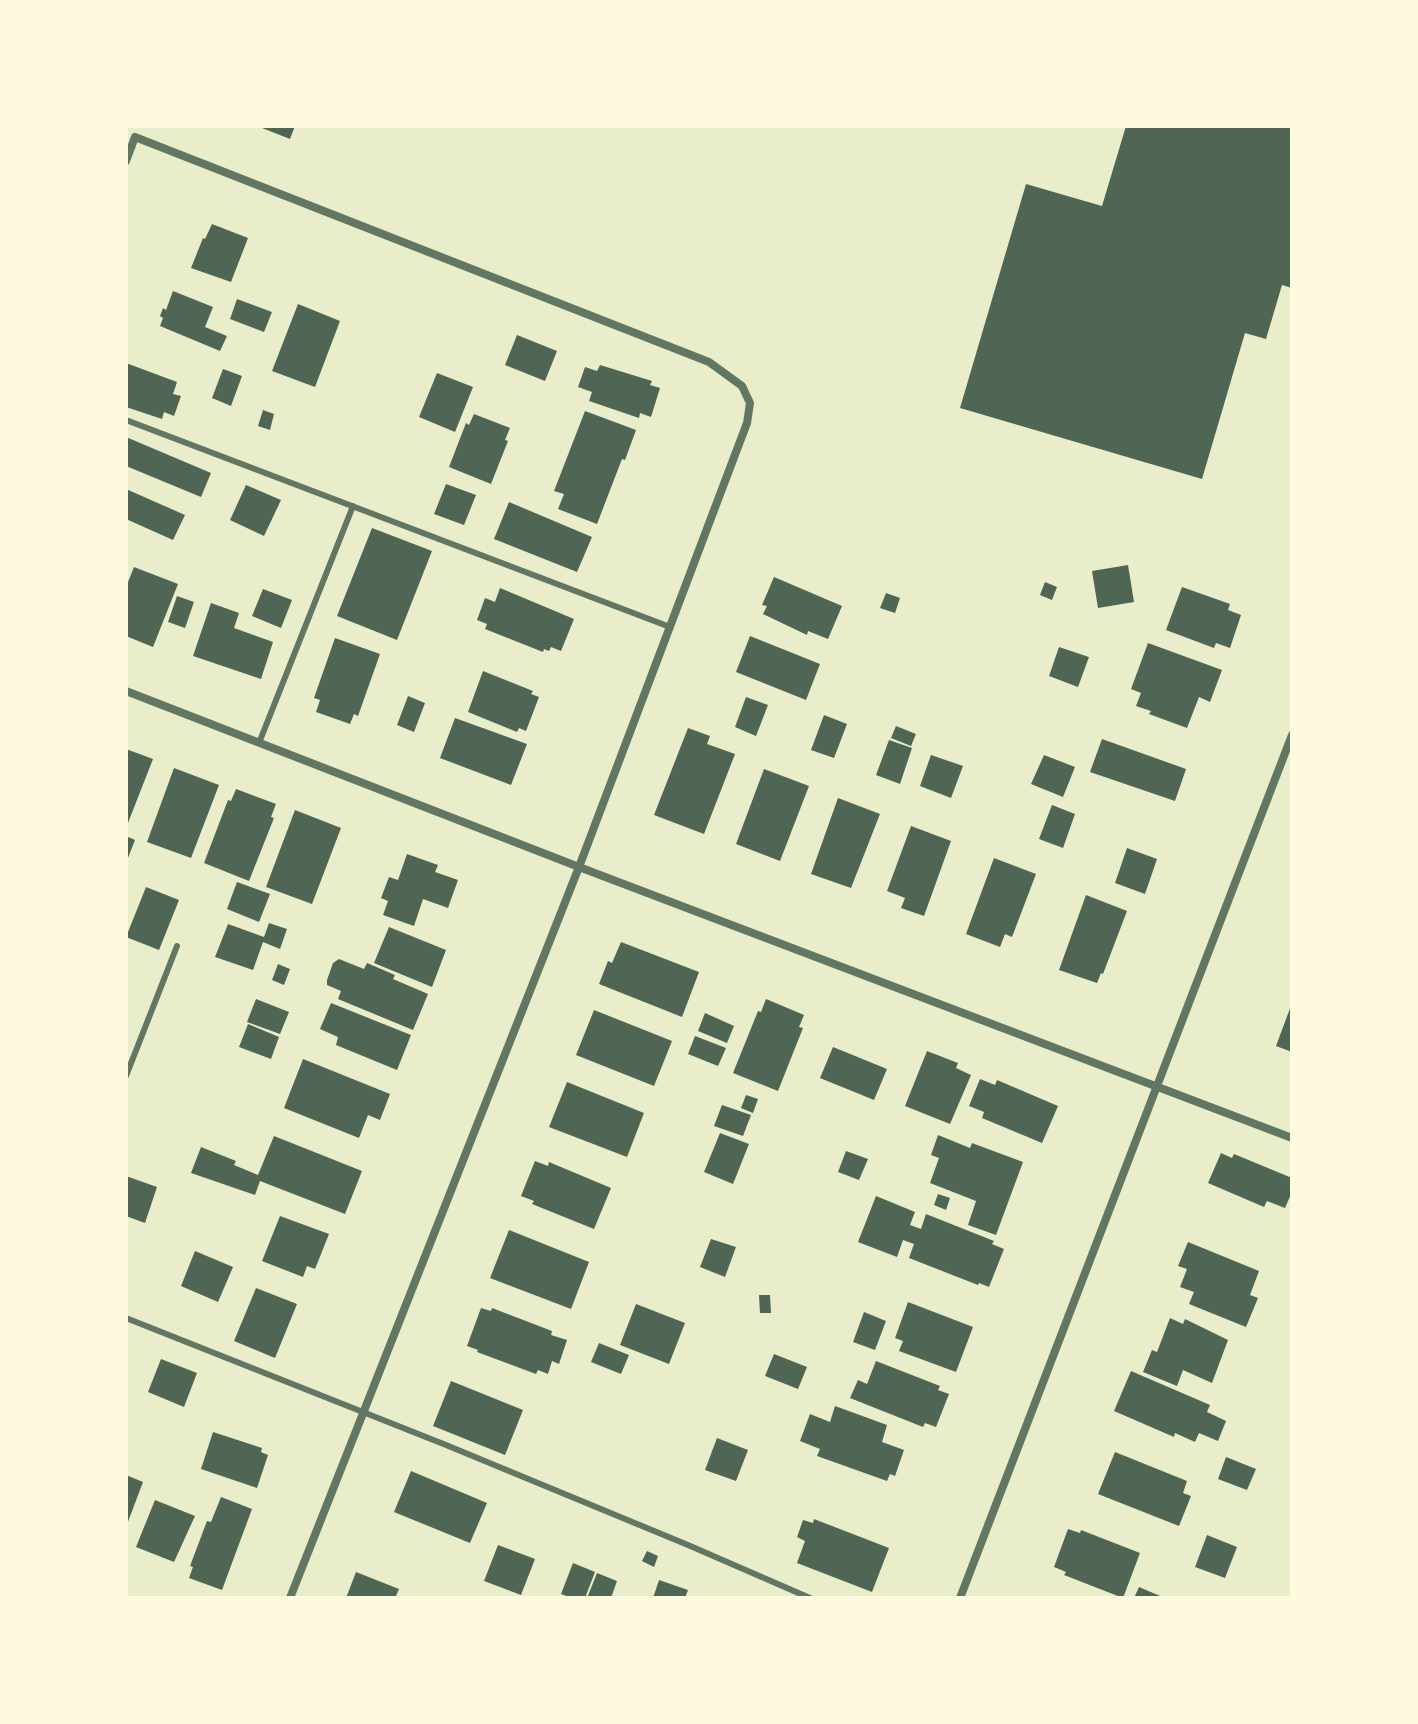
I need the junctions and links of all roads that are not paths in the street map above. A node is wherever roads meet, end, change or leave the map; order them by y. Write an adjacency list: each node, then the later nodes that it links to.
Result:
1 (126, 161): 4 (street)
2 (126, 420): 3 (lane)
3 (353, 506): 4 (lane); 7 (lane)
4 (670, 627): 8 (street)
5 (126, 691): 7 (street)
6 (1292, 735): 11 (street)
7 (259, 743): 8 (street)
8 (579, 867): 11 (street); 14 (street)
9 (177, 946): 10 (lane)
10 (126, 1076)
11 (1158, 1088): 12 (street); 17 (street)
12 (1292, 1138)
13 (126, 1318): 14 (lane)
14 (362, 1414): 15 (street); 16 (lane)
15 (290, 1598)
16 (810, 1598)
17 (960, 1598)

